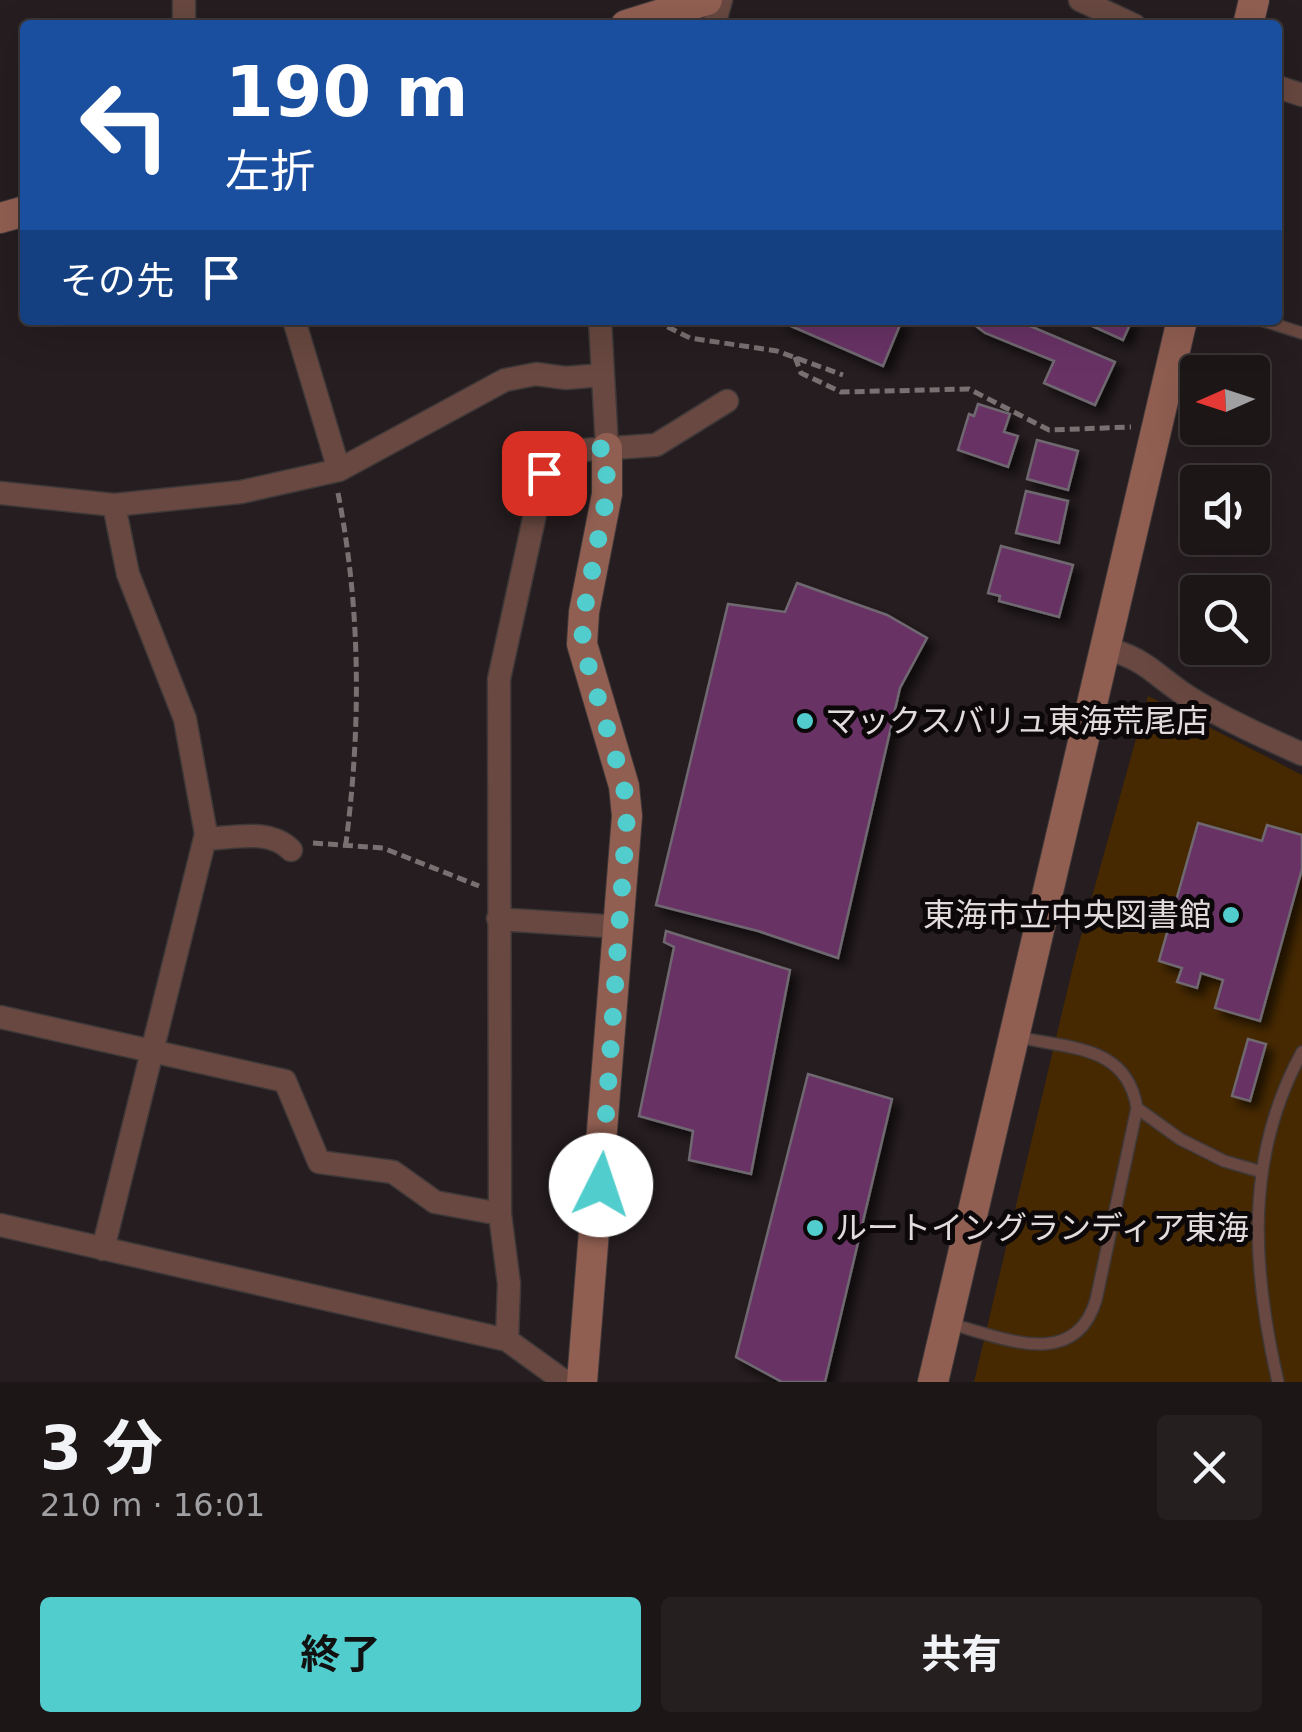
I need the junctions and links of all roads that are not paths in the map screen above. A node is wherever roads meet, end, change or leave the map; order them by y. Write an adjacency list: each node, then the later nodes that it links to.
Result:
1 (707, 0): 3 (street)
2 (1080, 0): 4 (street)
3 (642, 20)
4 (1123, 20)
5 (295, 325): 13 (street)
6 (600, 325): 10 (street)
7 (1181, 325): 16 (street)
8 (1277, 325): 9 (lane)
9 (1302, 333)
10 (600, 375): 12 (street); 13 (street)
11 (726, 401): 12 (street)
12 (606, 448): 20 (street); 21 (street)
13 (336, 471): 15 (street)
14 (0, 493): 15 (street)
15 (114, 505): 18 (street)
16 (1104, 648): 17 (street); 23 (street)
17 (1302, 754)
18 (204, 839): 19 (street); 24 (street)
19 (288, 847)
20 (498, 920): 21 (street); 28 (street)
21 (620, 927): 34 (street)
22 (0, 1018): 24 (street)
23 (1014, 1036): 26 (lane); 31 (street)
24 (152, 1050): 28 (street); 30 (street)
25 (1302, 1052): 27 (lane)
26 (1136, 1108): 27 (lane); 31 (lane)
27 (1262, 1172): 36 (lane)
28 (500, 1214): 32 (street)
29 (0, 1225): 30 (street)
30 (103, 1249): 32 (street)
31 (947, 1323): 35 (street)
32 (507, 1340): 33 (street)
33 (574, 1382)
34 (582, 1382)
35 (933, 1382)
36 (1278, 1382)

